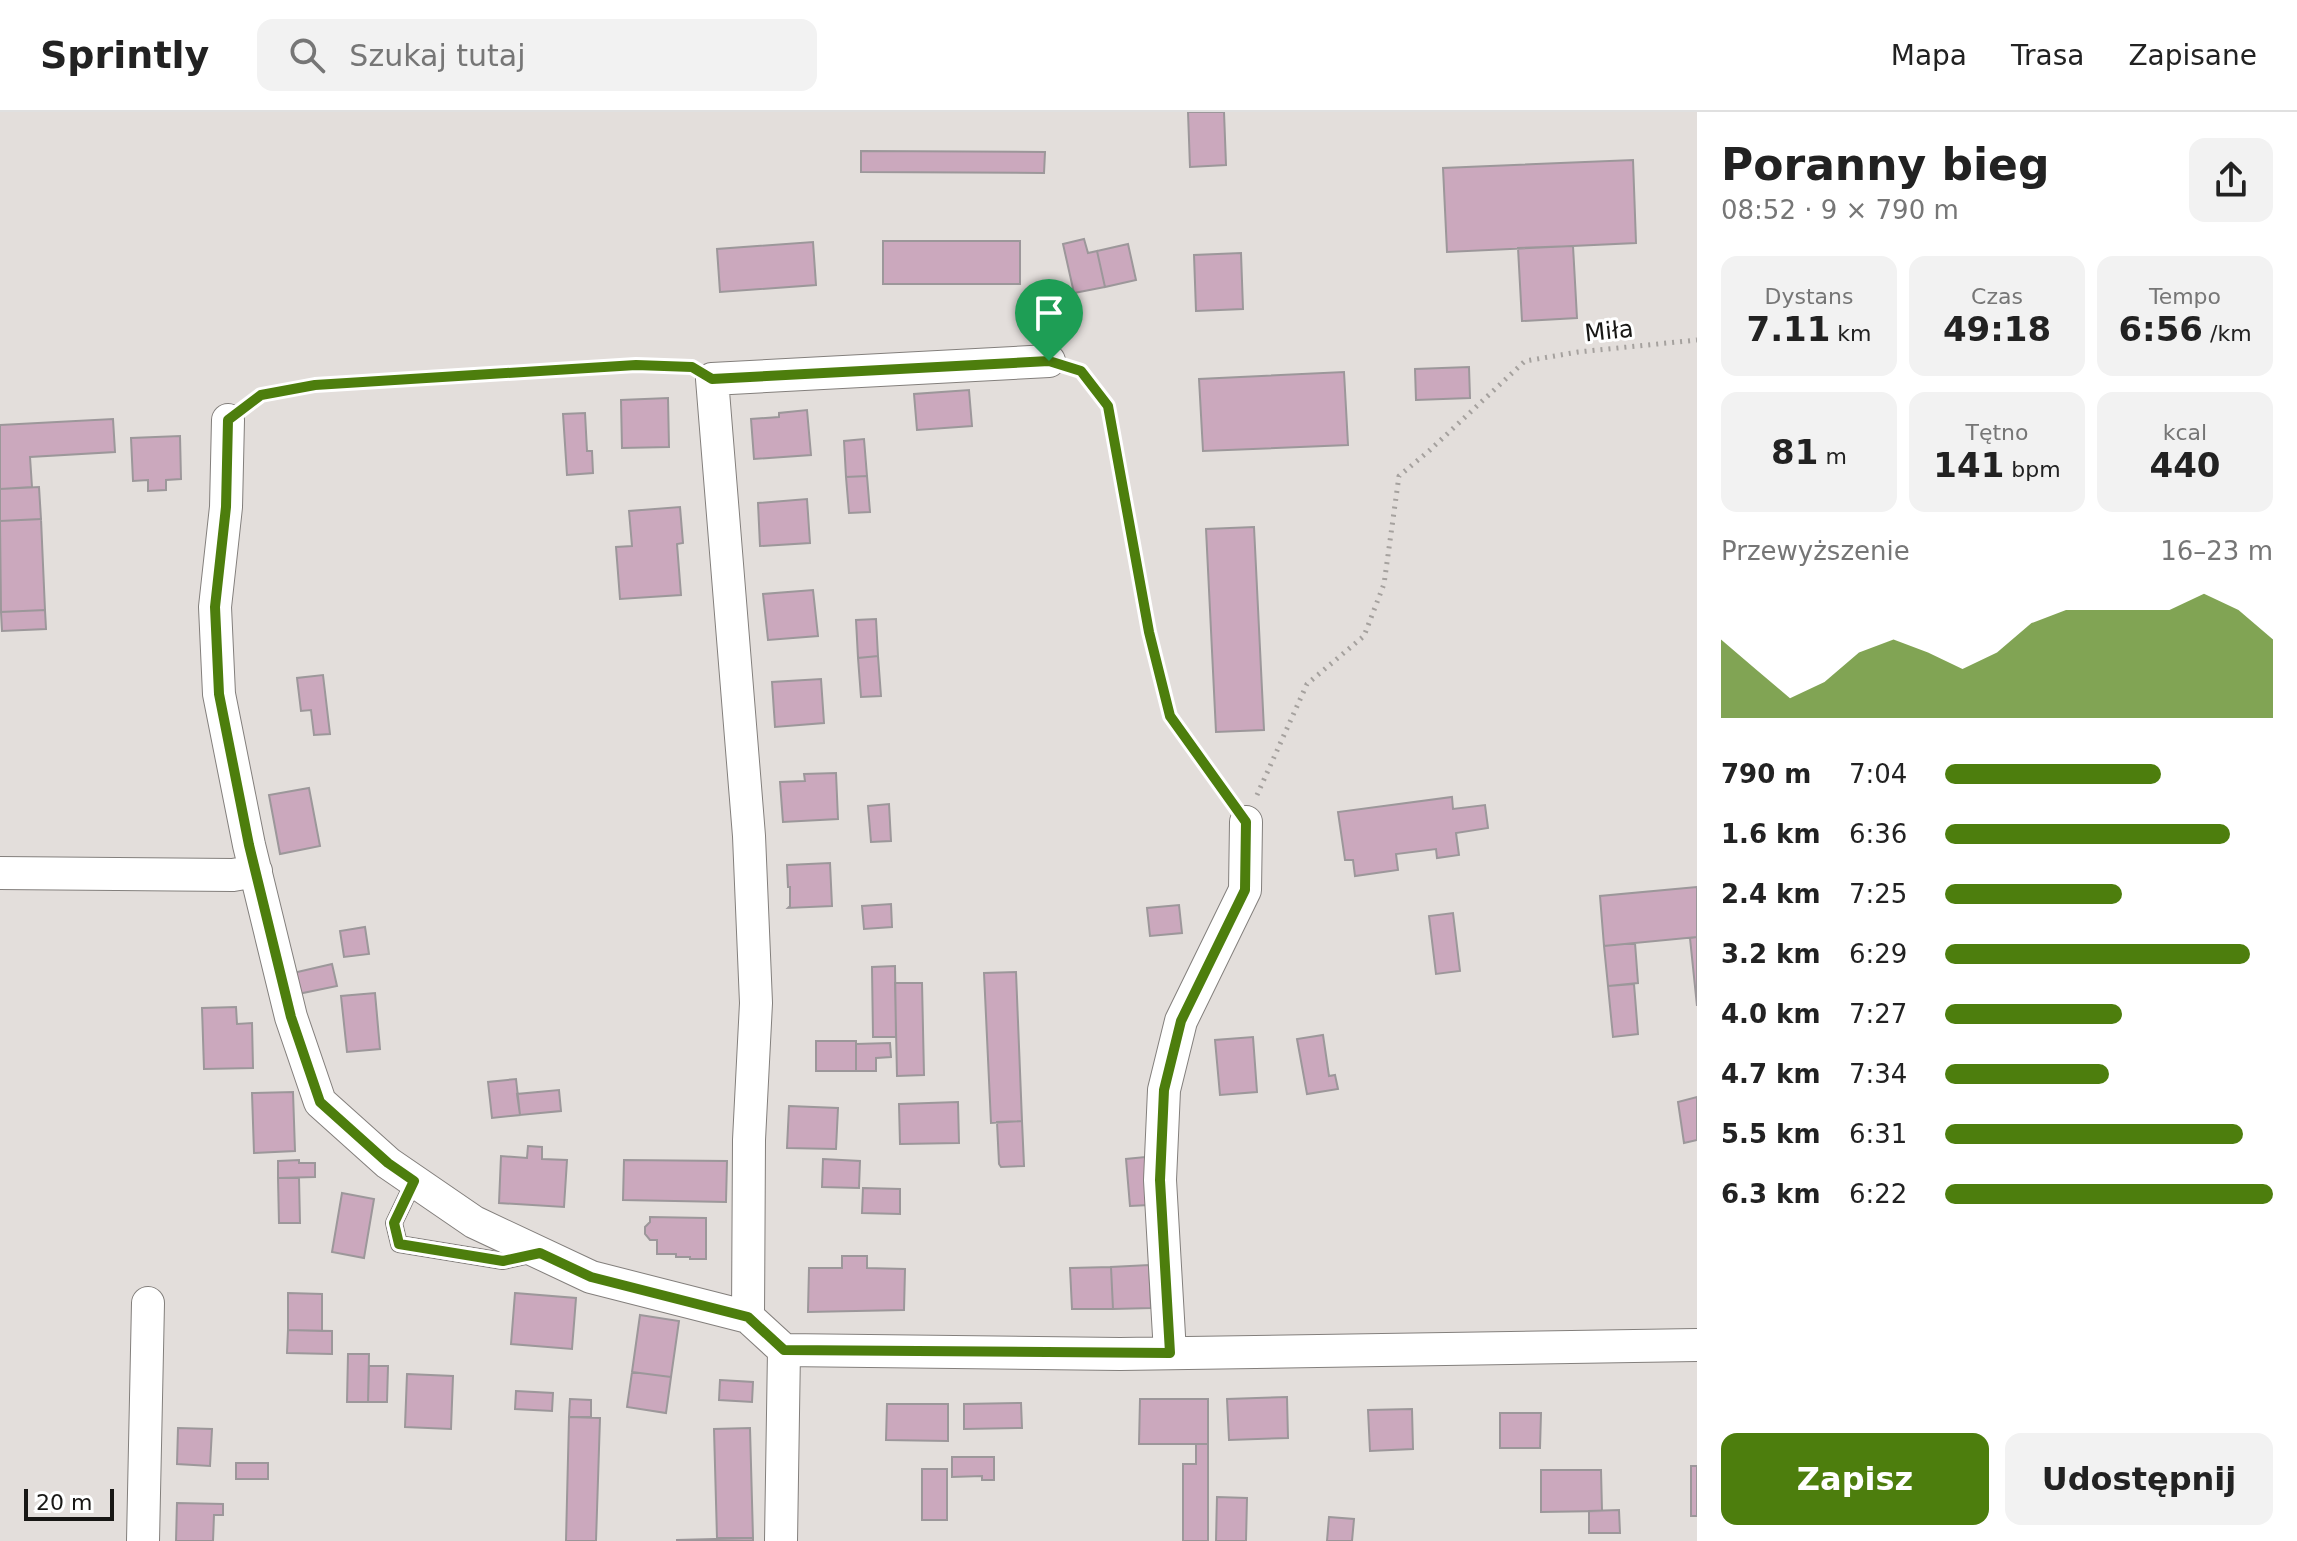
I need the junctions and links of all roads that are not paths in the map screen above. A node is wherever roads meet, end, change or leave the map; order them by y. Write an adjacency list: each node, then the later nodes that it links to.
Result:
1 (1049, 361): 9 (street)
2 (228, 420): 4 (street)
3 (1246, 822): 12 (street)
4 (256, 871): 5 (street); 6 (street)
5 (0, 873)
6 (414, 1181): 7 (street); 7 (lane)
7 (540, 1253): 9 (street)
8 (148, 1303): 13 (street)
9 (748, 1317): 11 (street)
10 (1697, 1345): 12 (street)
11 (784, 1350): 12 (street); 14 (street)
12 (1170, 1353)
13 (143, 1541)
14 (781, 1541)

